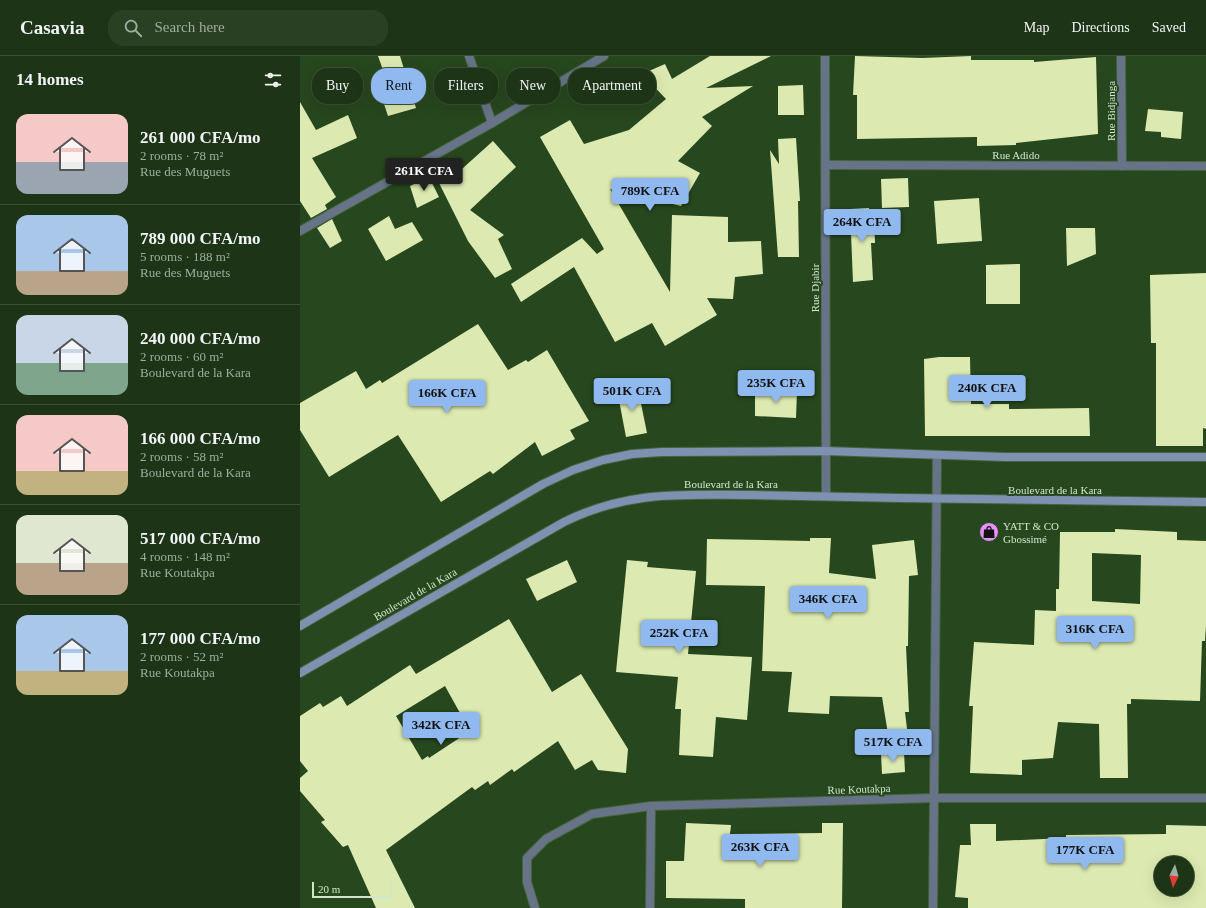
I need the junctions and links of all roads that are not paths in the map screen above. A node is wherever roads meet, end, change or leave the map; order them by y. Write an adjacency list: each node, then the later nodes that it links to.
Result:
1 (469, 56): 5 (street)
2 (604, 56): 5 (street)
3 (825, 56): 6 (street, Rue Djabir)
4 (1121, 56): 7 (street, Rue Bidjanga)
5 (492, 122): 9 (street)
6 (826, 165): 7 (street, Rue Adido); 10 (street, Rue Djabir)
7 (1122, 166): 8 (street, Rue Adido)
8 (1206, 166)
9 (300, 231)
10 (826, 451): 11 (main road); 13 (street, Rue Djabir); 16 (main road)
11 (938, 455): 12 (main road); 14 (street)
12 (1206, 457)
13 (826, 496): 14 (main road, Boulevard de la Kara); 17 (main road, Boulevard de la Kara)
14 (937, 499): 15 (main road, Boulevard de la Kara); 18 (street)
15 (1206, 502)
16 (300, 626)
17 (300, 673)
18 (934, 798): 19 (street, Rue Koutakpa); 20 (street, Rue Koutakpa); 23 (street)
19 (1206, 798)
20 (651, 806): 21 (street, Rue Koutakpa); 22 (street)
21 (535, 908)
22 (650, 908)
23 (933, 908)

